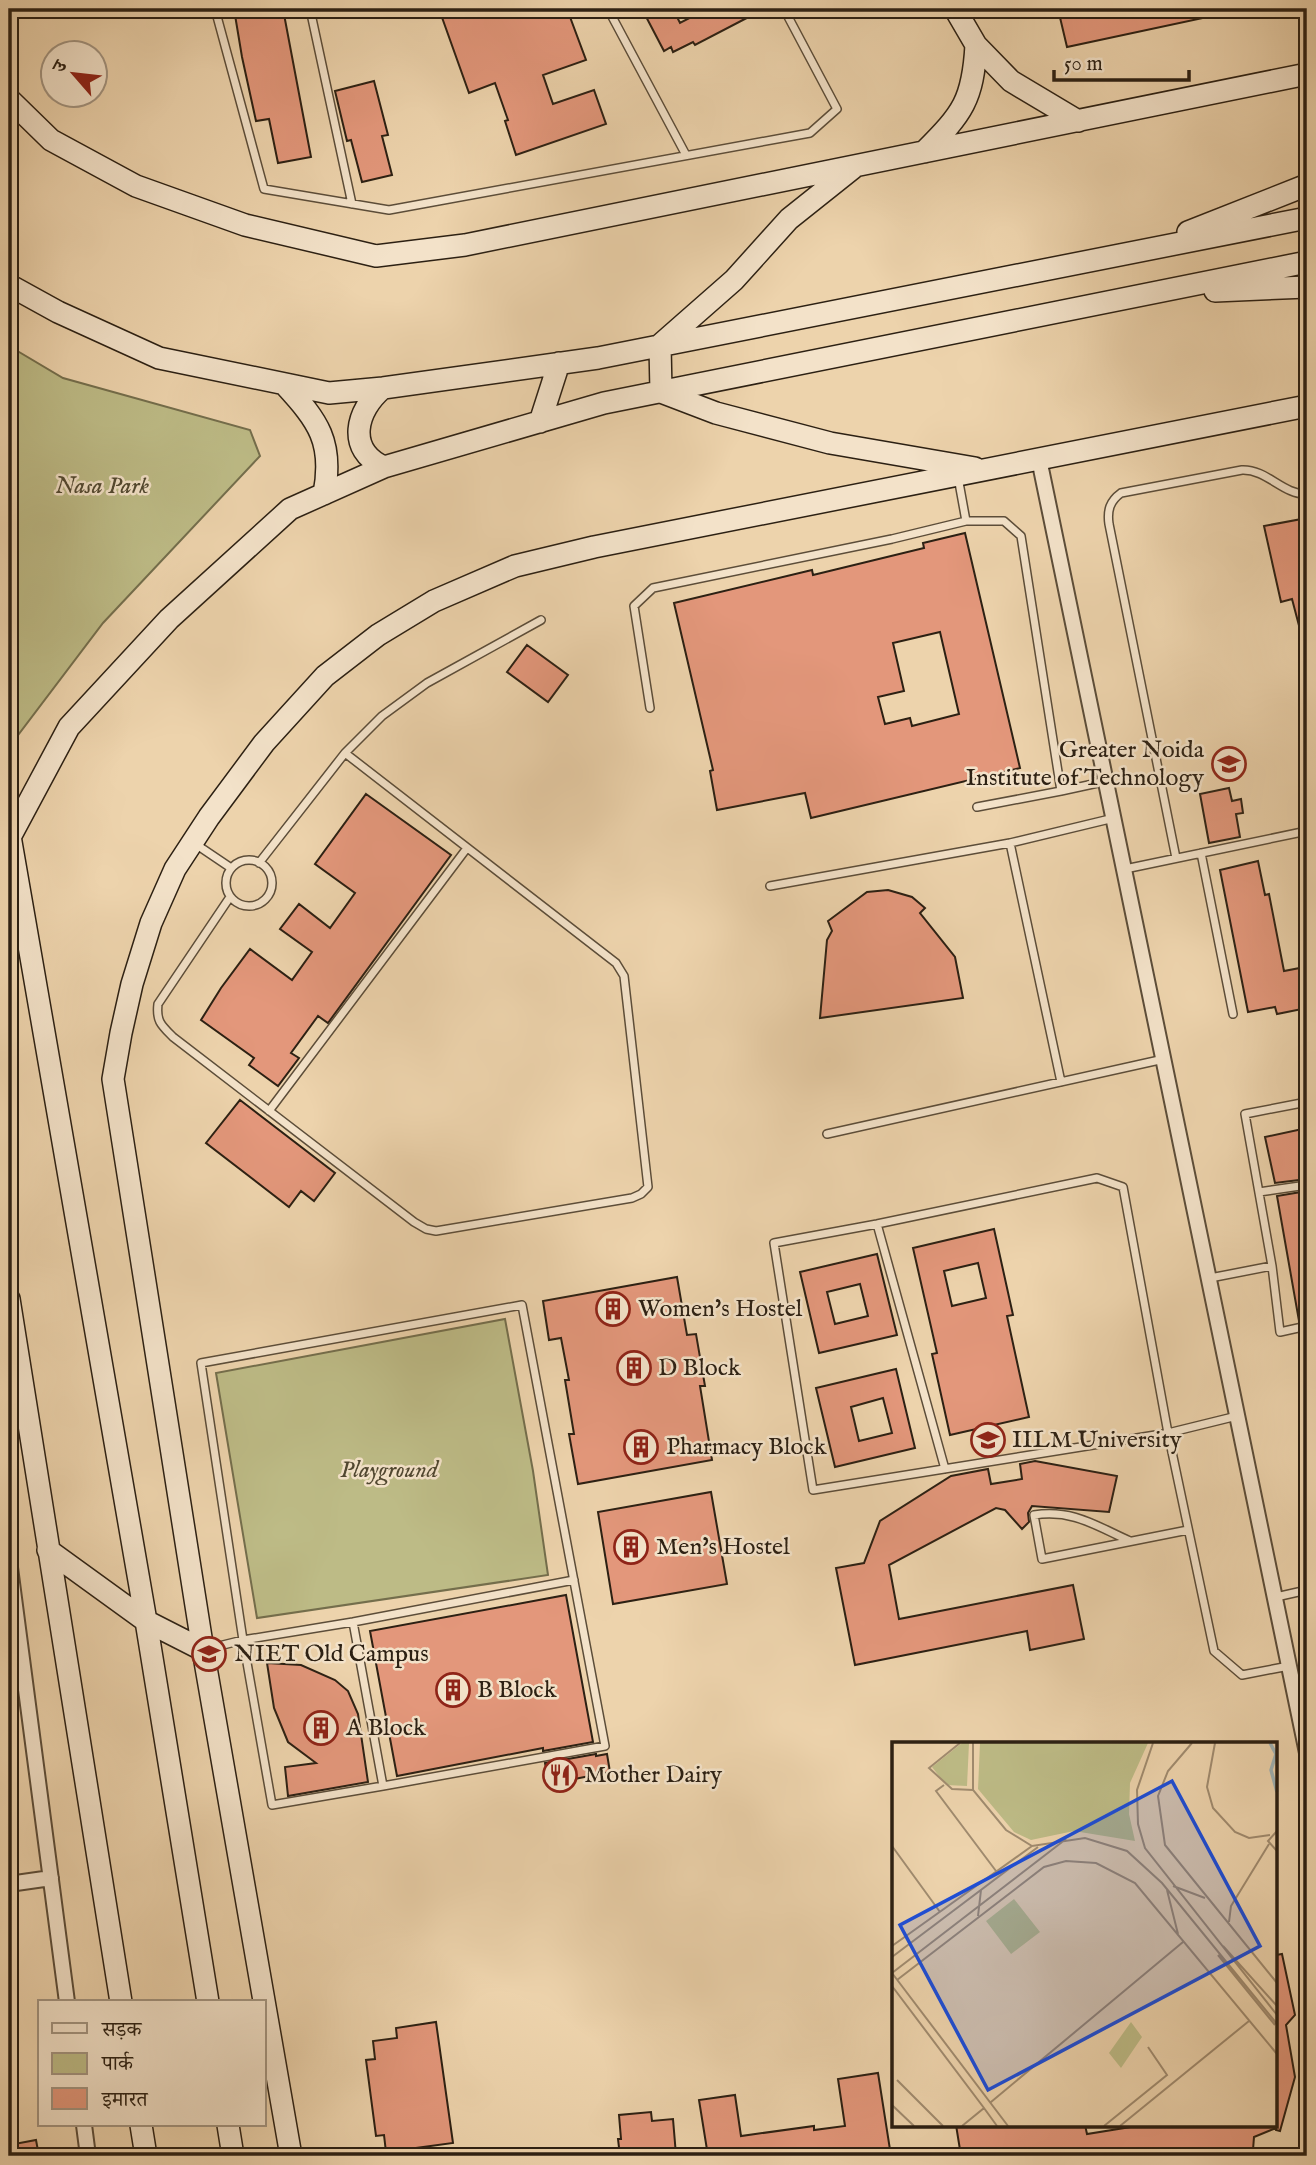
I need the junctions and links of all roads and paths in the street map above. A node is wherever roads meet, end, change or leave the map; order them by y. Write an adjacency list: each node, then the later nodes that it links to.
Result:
1 (215, 9): 14 (lane)
2 (310, 9): 14 (lane)
3 (608, 9): 11 (lane)
4 (784, 9): 11 (lane)
5 (955, 9): 6 (street)
6 (976, 45): 9 (street); 10 (street)
7 (1307, 74): 9 (street)
8 (9, 99): 12 (street)
9 (1078, 121): 10 (street)
10 (924, 152): 12 (street)
11 (686, 155): 14 (lane)
12 (855, 166): 21 (street)
13 (1307, 184): 16 (street)
14 (352, 204)
15 (1307, 218): 16 (street)
16 (1140, 250): 21 (street)
17 (1307, 262): 20 (street)
18 (9, 285): 23 (street)
19 (1307, 287): 20 (street)
20 (1148, 294): 25 (street)
21 (660, 345): 22 (street); 25 (street)
22 (559, 363): 24 (street); 27 (street)
23 (285, 385): 24 (street); 32 (street)
24 (383, 388): 29 (street)
25 (661, 392): 27 (street); 30 (street)
26 (1307, 406): 28 (street)
27 (540, 422): 29 (street)
28 (1039, 459): 30 (street); 38 (street)
29 (384, 467): 32 (street)
30 (988, 470): 31 (street)
31 (958, 475): 34 (lane); 44 (street)
32 (324, 494): 43 (street)
33 (1307, 494): 48 (lane)
34 (966, 521): 36 (lane); 39 (lane)
35 (541, 620): 37 (lane)
36 (650, 708)
37 (345, 753): 46 (lane); 49 (lane)
38 (1107, 781): 39 (lane); 41 (street)
39 (1061, 791): 40 (lane)
40 (977, 807)
41 (1114, 818): 45 (lane); 51 (street)
42 (1307, 831): 47 (lane)
43 (9, 838): 77 (street)
44 (192, 842): 50 (lane); 80 (street)
45 (1010, 843): 52 (lane); 56 (lane)
46 (467, 848): 58 (lane); 58 (lane)
47 (1201, 853): 48 (lane); 54 (lane)
48 (1176, 858): 51 (lane)
49 (259, 863): 50 (lane); 53 (lane)
50 (231, 869): 53 (lane)
51 (1125, 869): 55 (street)
52 (770, 886)
53 (230, 897): 58 (lane)
54 (1233, 1014)
55 (1164, 1059): 56 (lane); 64 (street)
56 (1061, 1082): 59 (lane)
57 (1307, 1102): 61 (lane)
58 (269, 1111)
59 (827, 1134)
60 (1307, 1185): 61 (lane)
61 (1259, 1192): 63 (lane)
62 (877, 1224): 68 (lane); 69 (lane); 69 (lane)
63 (1272, 1266): 64 (lane); 66 (lane)
64 (1210, 1279): 67 (street)
65 (9, 1298): 72 (street)
66 (1307, 1326)
67 (1238, 1416): 68 (lane); 76 (street)
68 (1168, 1433): 69 (lane); 70 (lane)
69 (945, 1469)
70 (1188, 1530): 71 (lane); 81 (lane)
71 (1130, 1541): 71 (lane)
72 (48, 1550): 77 (street); 87 (street)
73 (9, 1560): 84 (street)
74 (574, 1580): 78 (lane); 79 (lane); 83 (lane)
75 (1307, 1590): 76 (lane)
76 (1276, 1597): 81 (street)
77 (146, 1621): 80 (street); 88 (street)
78 (353, 1622): 79 (lane); 83 (lane)
79 (243, 1640): 80 (lane); 83 (lane)
80 (203, 1650): 89 (street)
81 (1289, 1666): 82 (street)
82 (1307, 1753)
83 (383, 1786)
84 (51, 1878): 85 (street); 86 (street)
85 (9, 1884)
86 (67, 2000)
87 (121, 2000)
88 (208, 2000)
89 (264, 2000)
90 (266, 2012): 97 (street)
91 (83, 2126): 94 (street)
92 (141, 2126): 95 (street)
93 (228, 2126): 96 (street)
94 (88, 2156)
95 (146, 2156)
96 (233, 2156)
97 (291, 2156)

